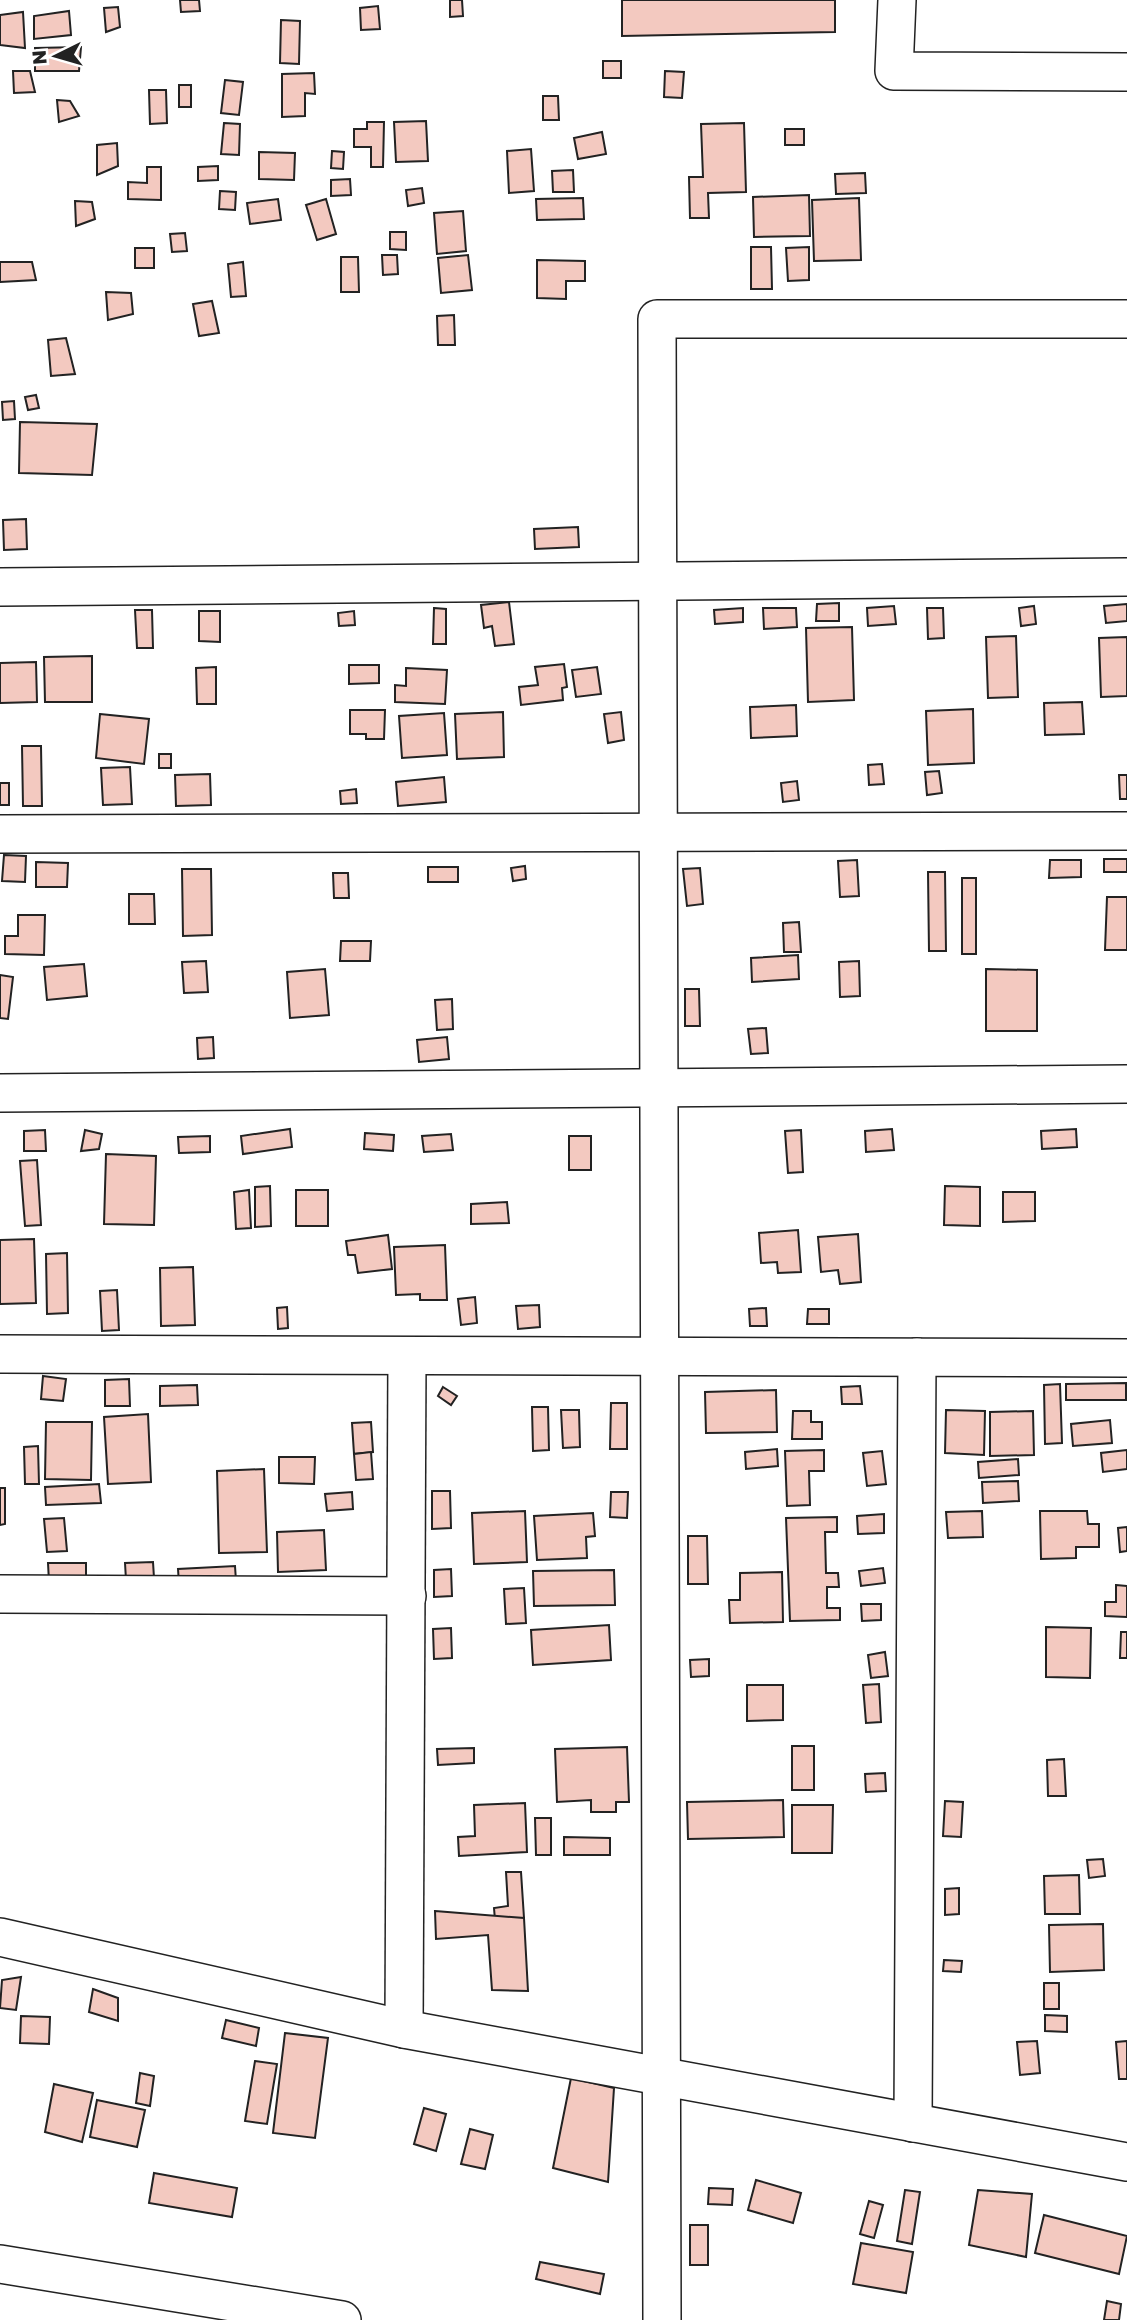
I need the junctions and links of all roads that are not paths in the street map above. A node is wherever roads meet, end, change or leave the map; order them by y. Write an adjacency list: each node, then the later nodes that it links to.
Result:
1 (897, 0): 2 (street)
2 (1127, 72)
3 (1127, 319): 5 (street)
4 (1127, 576): 5 (street)
5 (658, 581): 6 (street); 8 (street)
6 (0, 587)
7 (1127, 831): 8 (street)
8 (658, 832): 9 (street); 11 (street)
9 (0, 834)
10 (1127, 1084): 11 (street)
11 (659, 1087): 12 (street); 15 (street)
12 (0, 1093)
13 (0, 1354): 14 (street)
14 (407, 1356): 15 (street); 19 (street)
15 (659, 1356): 16 (street); 22 (street)
16 (917, 1357): 17 (street); 23 (street)
17 (1127, 1358)
18 (0, 1594): 19 (street)
19 (407, 1596): 21 (street)
20 (0, 1937): 21 (street)
21 (404, 2029): 22 (street)
22 (660, 2075): 23 (street); 27 (street)
23 (913, 2123): 24 (street)
24 (1127, 2162)
25 (0, 2264): 26 (street)
26 (342, 2320)
27 (662, 2320)

